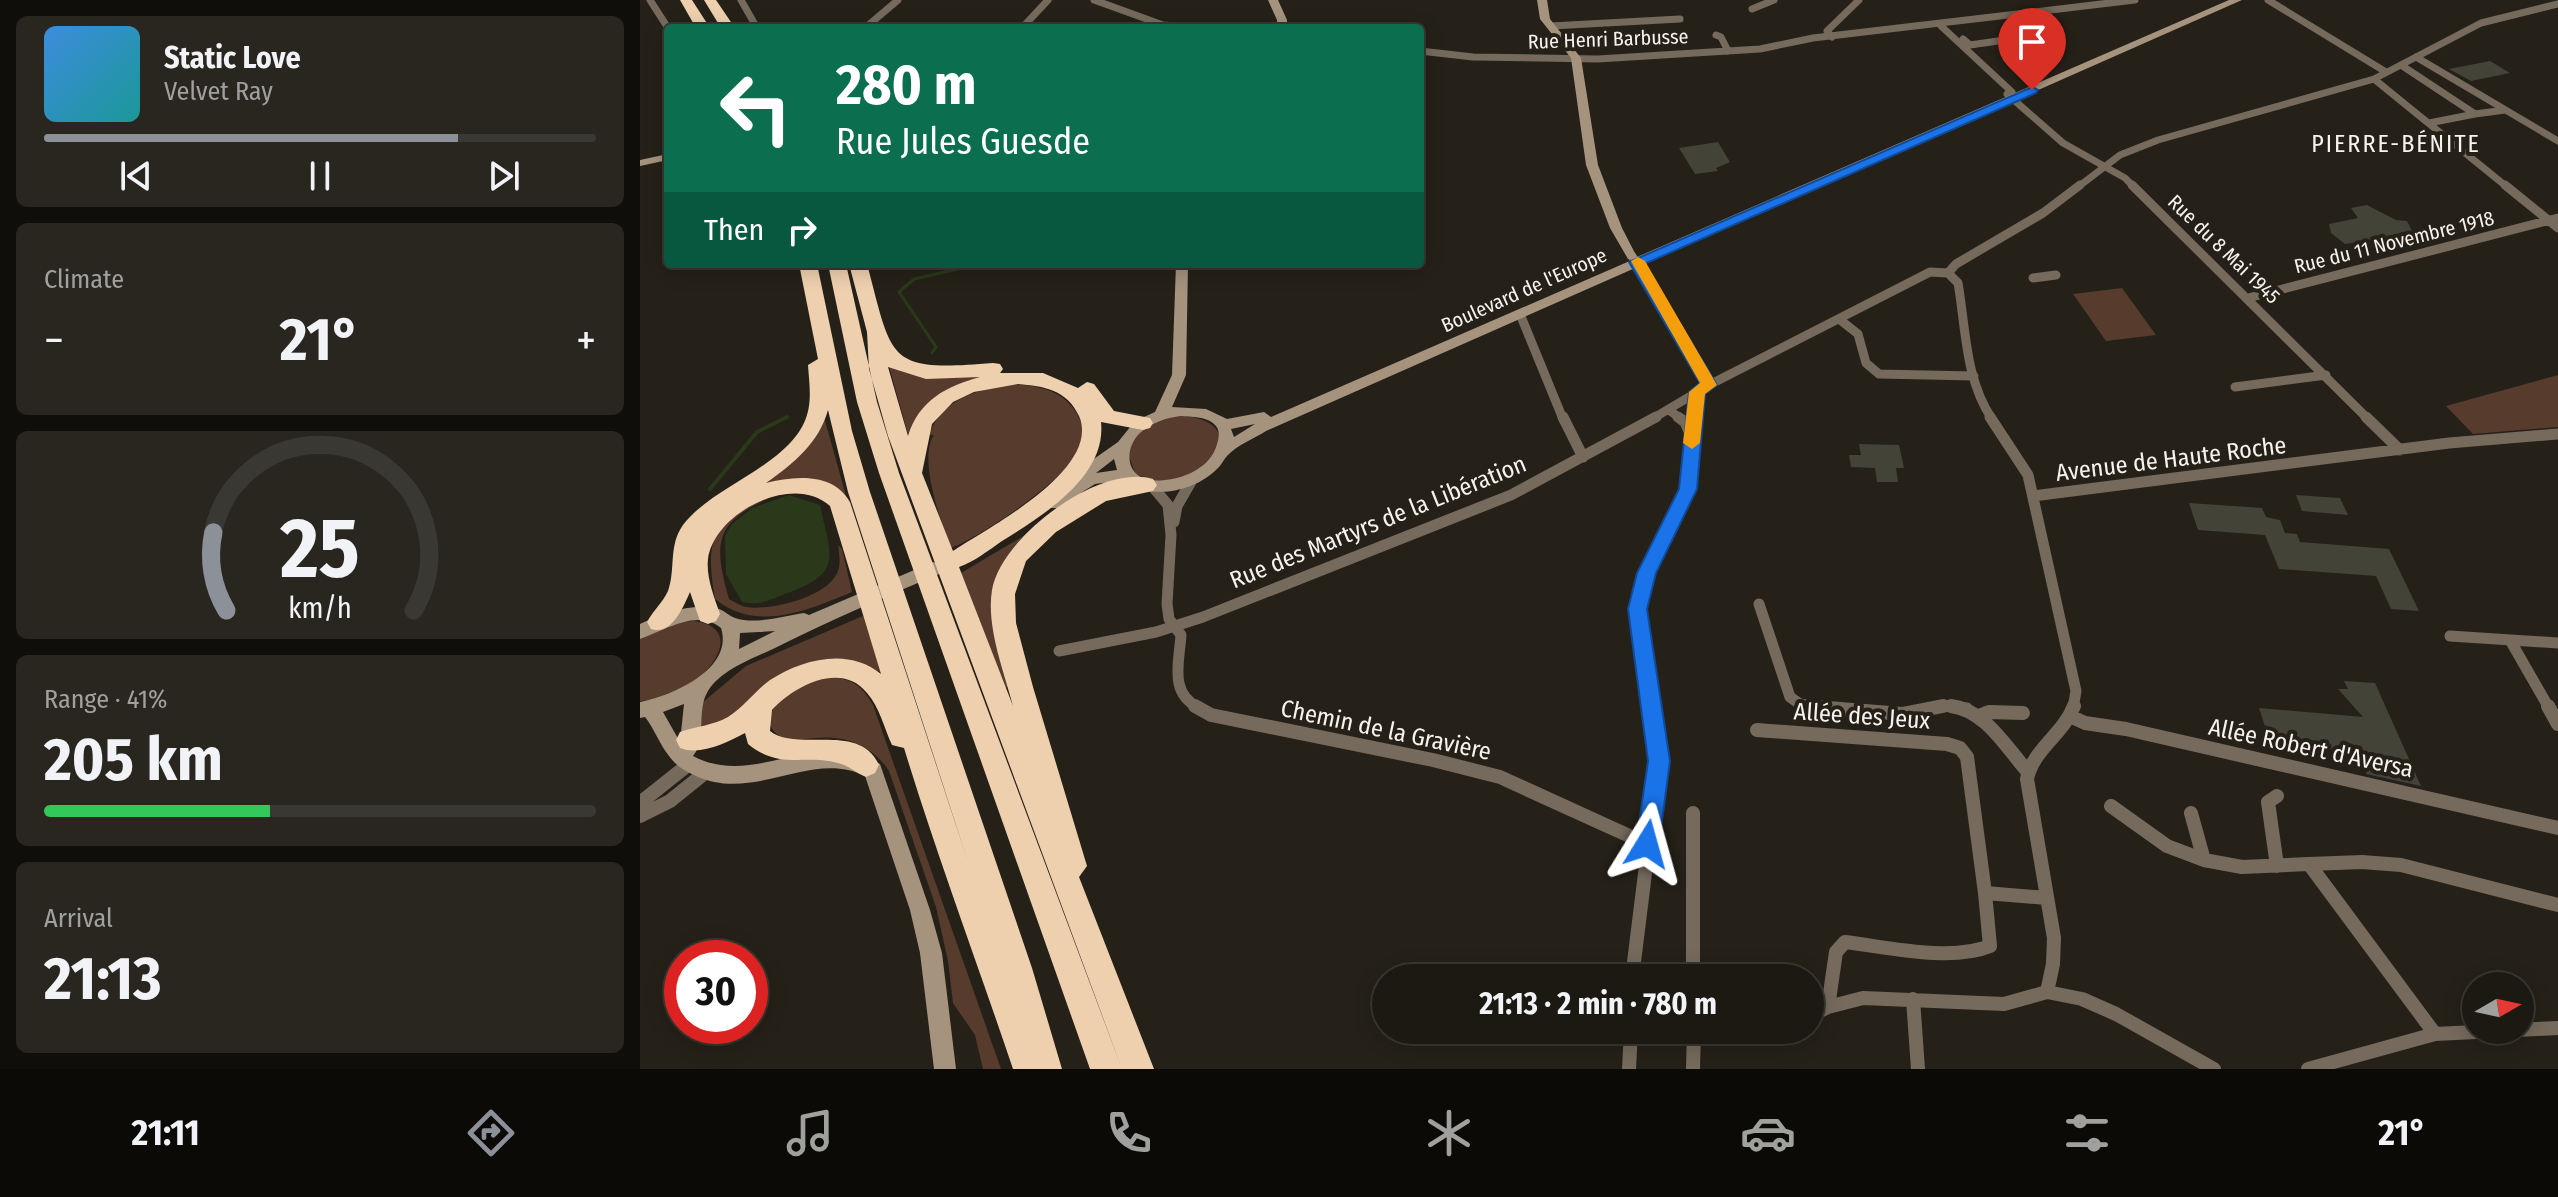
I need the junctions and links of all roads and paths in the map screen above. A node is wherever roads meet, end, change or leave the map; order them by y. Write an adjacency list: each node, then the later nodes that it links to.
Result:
1 (650, 0): 20 (street)
2 (686, 0): 21 (highway)
3 (710, 0): 22 (highway)
4 (741, 0): 23 (street)
5 (898, 0): 24 (street)
6 (1048, 0): 25 (street)
7 (1094, 0): 26 (street)
8 (1273, 0): 18 (main road)
9 (1542, 0): 30 (main road)
10 (1774, 0): 17 (street)
11 (1859, 0): 31 (street)
12 (2135, 0): 29 (street, Rue Henri Barbusse)
13 (2223, 0): 41 (main road, Boulevard de l'Europe)
14 (2237, 0): 41 (main road, Boulevard de l'Europe)
15 (2268, 0): 39 (street)
16 (2558, 4): 36 (street, Rue des Martyrs de la Libération)
17 (1752, 9)
18 (1278, 13): 27 (main road); 28 (main road)
19 (1680, 19): 30 (street)
20 (665, 24)
21 (701, 24)
22 (725, 24)
23 (755, 24)
24 (870, 24)
25 (1026, 24)
26 (1160, 24)
27 (1274, 24)
28 (1282, 24)
29 (1944, 25): 31 (street, Rue Henri Barbusse); 33 (street); 41 (street, Rue du 8 Mai 1945)
30 (1551, 26): 37 (main road)
31 (1830, 34): 35 (street, Rue Henri Barbusse)
32 (1716, 35): 35 (street)
33 (1998, 41)
34 (1424, 51): 37 (street, Rue Henri Barbusse)
35 (1728, 51): 37 (street, Rue Henri Barbusse)
36 (2416, 57): 38 (street, Rue des Martyrs de la Libération); 42 (street)
37 (1576, 58): 51 (main road)
38 (2401, 65): 39 (street, Rue des Martyrs de la Libération); 43 (street)
39 (2386, 72): 40 (street, Rue des Martyrs de la Libération)
40 (2374, 79): 44 (street); 48 (street, Rue des Martyrs de la Libération)
41 (2011, 95): 48 (street, Rue du 8 Mai 1945); 51 (main road, Boulevard de l'Europe)
42 (2505, 110): 43 (street); 45 (street)
43 (2475, 114): 44 (street)
44 (2429, 123): 49 (street)
45 (2558, 141)
46 (664, 158): 47 (main road)
47 (640, 163)
48 (2105, 168): 56 (street, Rue des Martyrs de la Libération); 59 (street, Rue du 8 Mai 1945)
49 (2553, 220): 50 (street); 59 (street, Rue du 11 Novembre 1918)
50 (2558, 228)
51 (1634, 259): 60 (main road, Boulevard de l'Europe); 67 (street); 73 (main road, Boulevard de l'Europe)
52 (809, 268): 63 (highway)
53 (838, 268): 138 (highway)
54 (859, 268): 62 (highway)
55 (1182, 268): 64 (main road)
56 (1948, 273): 61 (street, Rue des Martyrs de la Libération); 66 (street, Avenue de Haute Roche)
57 (2056, 275): 58 (street)
58 (2033, 278)
59 (2248, 298): 65 (street, Rue du 8 Mai 1945)
60 (1520, 314): 77 (main road, Boulevard de l'Europe); 79 (street)
61 (1839, 319): 66 (street); 67 (street, Rue des Martyrs de la Libération)
62 (876, 332): 72 (highway); 80 (highway)
63 (825, 342): 91 (highway); 137 (highway)
64 (1179, 375): 71 (main road); 72 (main road)
65 (2326, 375): 68 (street); 78 (street, Rue du 8 Mai 1945)
66 (1974, 376): 83 (street, Avenue de Haute Roche)
67 (1709, 385): 69 (street, Rue des Martyrs de la Libération)
68 (2235, 387)
69 (1697, 392): 70 (street, Rue des Martyrs de la Libération); 75 (street)
70 (1669, 410): 75 (street); 79 (street, Rue des Martyrs de la Libération)
71 (1199, 411): 72 (main road); 73 (main road)
72 (1152, 419): 76 (main road)
73 (1224, 425): 77 (main road)
74 (2558, 434): 78 (street, Avenue de Haute Roche)
75 (1692, 438): 115 (street)
76 (1122, 446): 82 (main road); 84 (main road)
77 (1227, 448): 81 (main road)
78 (2400, 450): 83 (street, Avenue de Haute Roche)
79 (1583, 457): 90 (street, Rue des Martyrs de la Libération)
80 (914, 474): 86 (highway); 125 (highway)
81 (1192, 480): 82 (main road); 85 (street)
82 (1141, 482): 84 (main road); 85 (street); 125 (highway)
83 (2033, 496): 102 (street)
84 (1015, 526): 86 (main road)
85 (1171, 535): 90 (street)
86 (957, 559): 88 (main road)
87 (1759, 604): 101 (street)
88 (825, 615): 89 (main road); 96 (main road)
89 (719, 620): 91 (main road); 96 (main road); 116 (highway)
90 (1176, 626): 95 (street, Rue des Martyrs de la Libération); 115 (street, Chemin de la Gravière)
91 (650, 627)
92 (2450, 636): 93 (street)
93 (2510, 640): 94 (street); 103 (street)
94 (2558, 643)
95 (1059, 651)
96 (719, 667): 97 (main road)
97 (701, 684): 99 (main road); 105 (main road)
98 (760, 706): 105 (highway); 106 (highway); 116 (highway)
99 (644, 709): 105 (main road)
100 (2023, 713): 101 (street)
101 (1979, 716): 107 (street)
102 (2072, 717): 107 (street); 114 (street, Allée Robert d'Aversa)
103 (2558, 724)
104 (1757, 730): 120 (street, Allée des Jeux)
105 (688, 754): 106 (main road); 109 (street); 113 (street)
106 (866, 765): 135 (main road)
107 (2028, 772): 121 (street)
108 (2277, 796): 119 (street)
109 (640, 803)
110 (2111, 806): 117 (street)
111 (1693, 813): 124 (street)
112 (2191, 813): 117 (street)
113 (640, 816)
114 (2558, 828)
115 (1647, 844): 123 (street)
116 (948, 848): 136 (highway)
117 (2204, 860): 119 (street)
118 (2309, 864): 119 (street); 122 (street); 131 (street)
119 (2277, 866)
120 (1985, 893): 121 (street); 128 (street, Allée des Jeux)
121 (2047, 898): 126 (street)
122 (2558, 905)
123 (1634, 964)
124 (1693, 964)
125 (1100, 972): 139 (highway)
126 (2047, 992): 127 (street); 143 (street)
127 (1913, 999): 128 (street); 142 (street)
128 (1828, 1007): 129 (street)
129 (1824, 1009)
130 (2558, 1028): 131 (street)
131 (2435, 1034): 134 (street)
132 (1630, 1044): 140 (street)
133 (1694, 1044): 141 (street)
134 (2353, 1064): 144 (street)
135 (945, 1069)
136 (1029, 1069)
137 (1046, 1069)
138 (1106, 1069)
139 (1138, 1069)
140 (1629, 1069)
141 (1693, 1069)
142 (1918, 1069)
143 (2214, 1069)
144 (2308, 1069)

